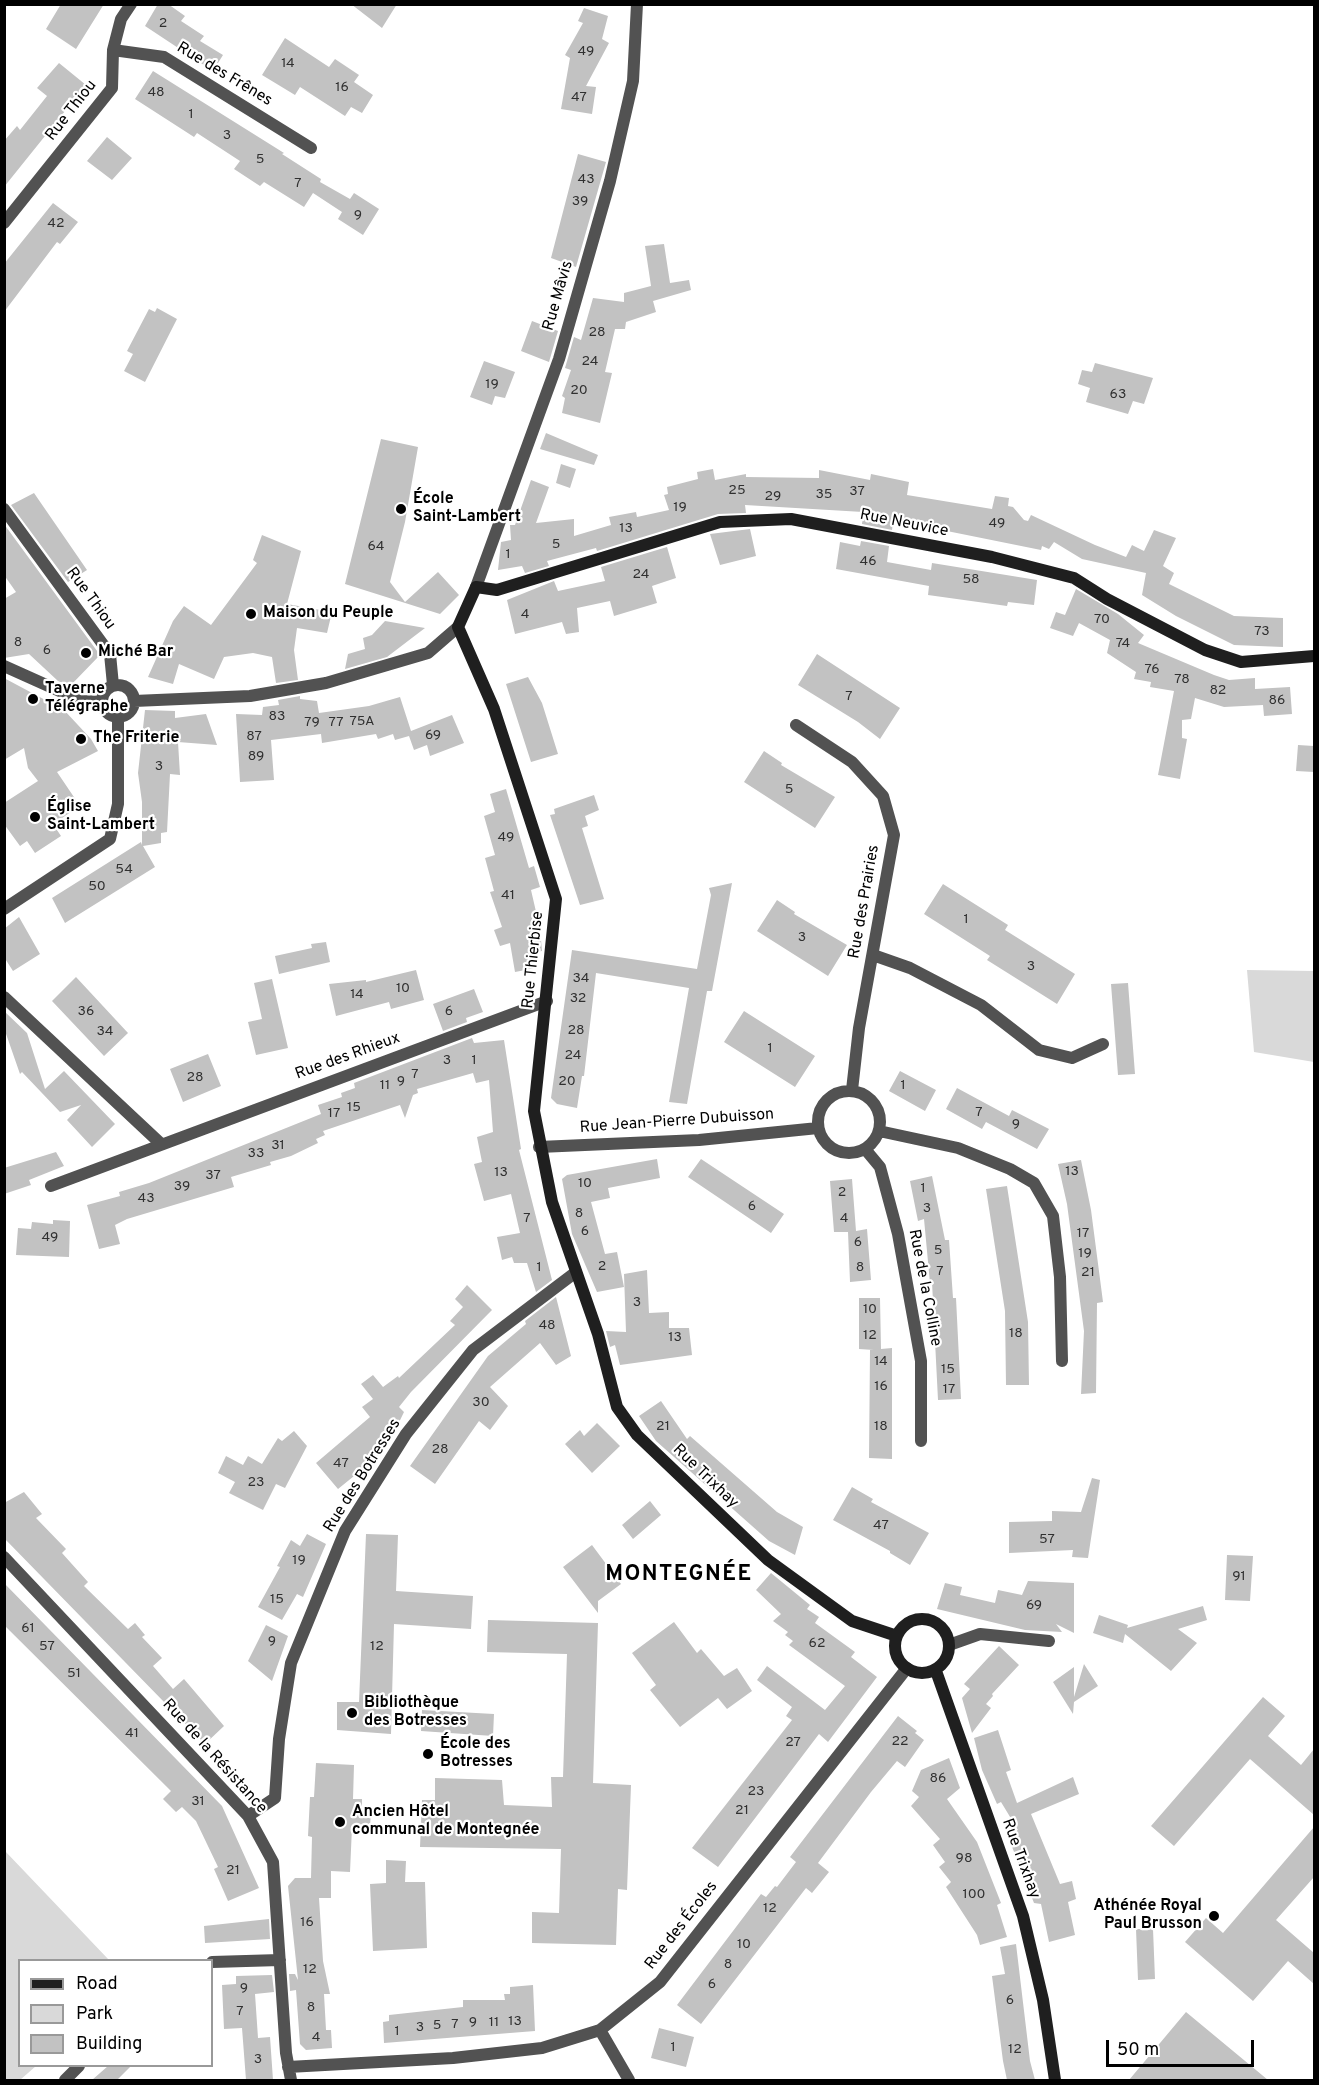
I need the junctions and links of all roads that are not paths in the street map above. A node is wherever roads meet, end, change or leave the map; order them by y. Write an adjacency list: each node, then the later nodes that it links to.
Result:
1 (130, 4): 3 (street, Rue Thiou)
2 (638, 4): 7 (street, Rue Mâvis)
3 (113, 50): 4 (street, Rue des Frênes); 5 (street, Rue Thiou)
4 (311, 147)
5 (4, 223)
6 (4, 509): 11 (street, Rue Thiou)
7 (476, 586): 8 (street); 9 (street, Rue Neuvice)
8 (458, 627): 12 (street); 19 (street, Rue Thierbise)
9 (1314, 656)
10 (4, 666): 13 (street)
11 (113, 685): 12 (street); 13 (street)
12 (134, 701): 14 (street)
13 (102, 702): 14 (street)
14 (118, 717): 16 (street)
15 (796, 725): 17 (street, Rue des Prairies)
16 (4, 909)
17 (873, 956): 20 (street); 21 (street, Rue des Prairies)
18 (4, 998): 24 (street)
19 (547, 1001): 24 (street, Rue des Rhieux); 25 (street, Rue Thierbise)
20 (1103, 1044)
21 (852, 1090): 22 (street); 23 (street)
22 (818, 1128): 25 (street, Rue Jean-Pierre Dubuisson); 26 (street)
23 (879, 1131): 26 (street); 29 (street)
24 (160, 1143): 27 (street, Rue des Rhieux)
25 (539, 1146): 28 (street, Rue Thierbise)
26 (865, 1149): 30 (street, Rue de la Colline)
27 (51, 1186)
28 (576, 1272): 32 (street, Rue Trixhay); 37 (street, Rue des Botresses)
29 (1062, 1361)
30 (921, 1441)
31 (4, 1557): 37 (street, Rue de la Résistance)
32 (897, 1636): 34 (street); 35 (street)
33 (1049, 1641): 34 (street)
34 (950, 1645): 36 (street)
35 (907, 1668): 36 (street); 40 (street, Rue des Écoles)
36 (936, 1671): 46 (street, Rue Trixhay)
37 (248, 1816): 38 (street, Rue de la Résistance)
38 (280, 1960): 39 (street); 42 (street, Rue de la Résistance)
39 (213, 1962)
40 (600, 2030): 42 (street, Rue des Écoles); 45 (street)
41 (78, 2067): 43 (street)
42 (288, 2067): 44 (street, Rue de la Résistance)
43 (64, 2080)
44 (291, 2080)
45 (629, 2080)
46 (1055, 2080)

